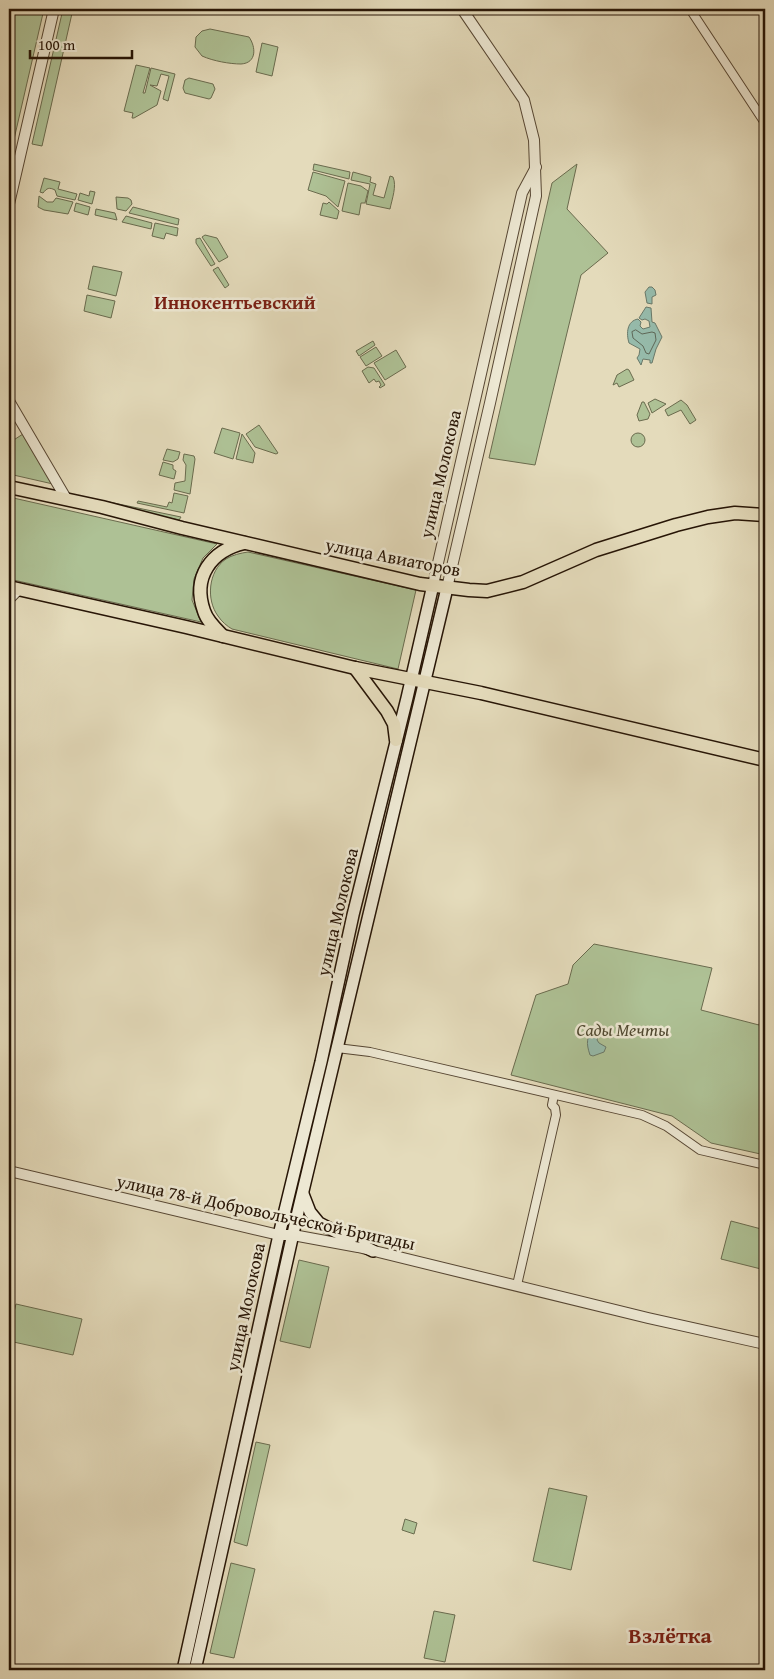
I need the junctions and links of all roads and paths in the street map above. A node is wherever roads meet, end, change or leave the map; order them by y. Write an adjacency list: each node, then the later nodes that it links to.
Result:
1 (54, 9): 6 (street)
2 (462, 9): 5 (street, улица Молокова)
3 (690, 9): 4 (street)
4 (765, 123)
5 (536, 166): 12 (street, улица Молокова); 14 (street, улица Молокова)
6 (9, 204)
7 (9, 401): 9 (street)
8 (9, 487): 9 (main road, улица Авиаторов)
9 (67, 500): 11 (main road, улица Авиаторов)
10 (765, 515): 14 (main road, улица Авиаторов)
11 (244, 543): 12 (main road, улица Авиаторов); 16 (main road)
12 (433, 585): 14 (main road, улица Авиаторов); 18 (main road, улица Молокова)
13 (14, 588): 15 (street); 16 (main road)
14 (447, 588): 19 (main road, улица Молокова)
15 (9, 599)
16 (223, 636): 17 (main road)
17 (355, 668): 18 (main road); 20 (main road)
18 (411, 680): 19 (main road); 20 (main road, улица Молокова)
19 (425, 682): 21 (main road); 22 (main road, улица Молокова)
20 (396, 740): 27 (main road, улица Молокова)
21 (765, 760)
22 (338, 1048): 23 (street); 26 (main road, улица Молокова)
23 (554, 1095): 24 (street); 30 (street)
24 (765, 1165)
25 (9, 1171): 27 (street, улица 78-й Добровольческой Бригады)
26 (303, 1194): 28 (main road, улица Молокова); 29 (main road)
27 (279, 1235): 28 (street, улица 78-й Добровольческой Бригады); 33 (main road, улица Молокова)
28 (293, 1235): 29 (street, улица 78-й Добровольческой Бригады); 34 (main road, улица Молокова)
29 (373, 1251): 30 (street, улица 78-й Добровольческой Бригады)
30 (517, 1285): 31 (street, улица 78-й Добровольческой Бригады)
31 (765, 1344)
32 (765, 1663): 35 (street)
33 (183, 1670)
34 (195, 1670)
35 (764, 1670)

